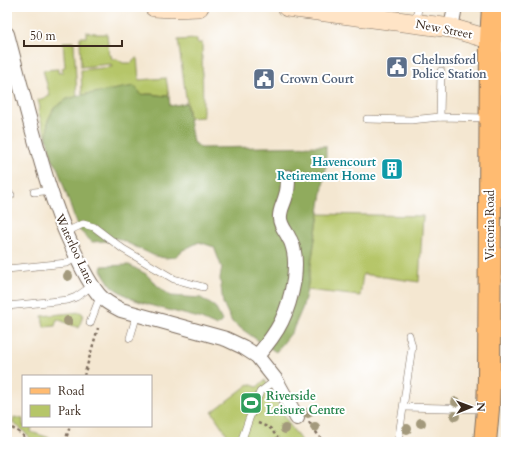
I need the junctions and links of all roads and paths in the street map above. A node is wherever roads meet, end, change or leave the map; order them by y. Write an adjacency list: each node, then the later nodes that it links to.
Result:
1 (166, 7): 2 (street)
2 (199, 7)
3 (287, 7): 6 (street, New Street)
4 (454, 7): 7 (street)
5 (493, 7): 9 (main road, Victoria Road)
6 (417, 15): 7 (street, New Street)
7 (451, 28): 9 (street, New Street)
8 (7, 34): 15 (street, Waterloo Lane)
9 (498, 42): 12 (main road, Victoria Road)
10 (441, 71): 11 (lane)
11 (440, 117): 12 (lane); 13 (lane)
12 (490, 118): 32 (main road, Victoria Road)
13 (367, 119)
14 (288, 177): 28 (street)
15 (50, 189): 16 (lane); 17 (street, Waterloo Lane)
16 (34, 192)
17 (66, 232): 18 (street, Waterloo Lane); 20 (lane)
18 (77, 257): 19 (lane); 21 (street, Waterloo Lane)
19 (7, 269)
20 (203, 287)
21 (96, 291): 22 (lane); 23 (street, Waterloo Lane); 24 (lane)
22 (7, 306)
23 (137, 314): 27 (lane); 28 (street, Waterloo Lane)
24 (90, 323)
25 (99, 324): 29 (path)
26 (409, 336): 31 (lane)
27 (130, 338)
28 (257, 356): 30 (street, Waterloo Lane)
29 (84, 375)
30 (276, 380): 33 (street, Waterloo Lane); 34 (lane)
31 (404, 407): 32 (lane); 41 (lane)
32 (488, 409): 42 (main road, Victoria Road)
33 (297, 418)
34 (248, 419): 39 (lane); 40 (path)
35 (7, 425): 37 (path)
36 (70, 427): 38 (path)
37 (28, 442)
38 (65, 442)
39 (241, 442)
40 (281, 442)
41 (398, 442)
42 (484, 442)

